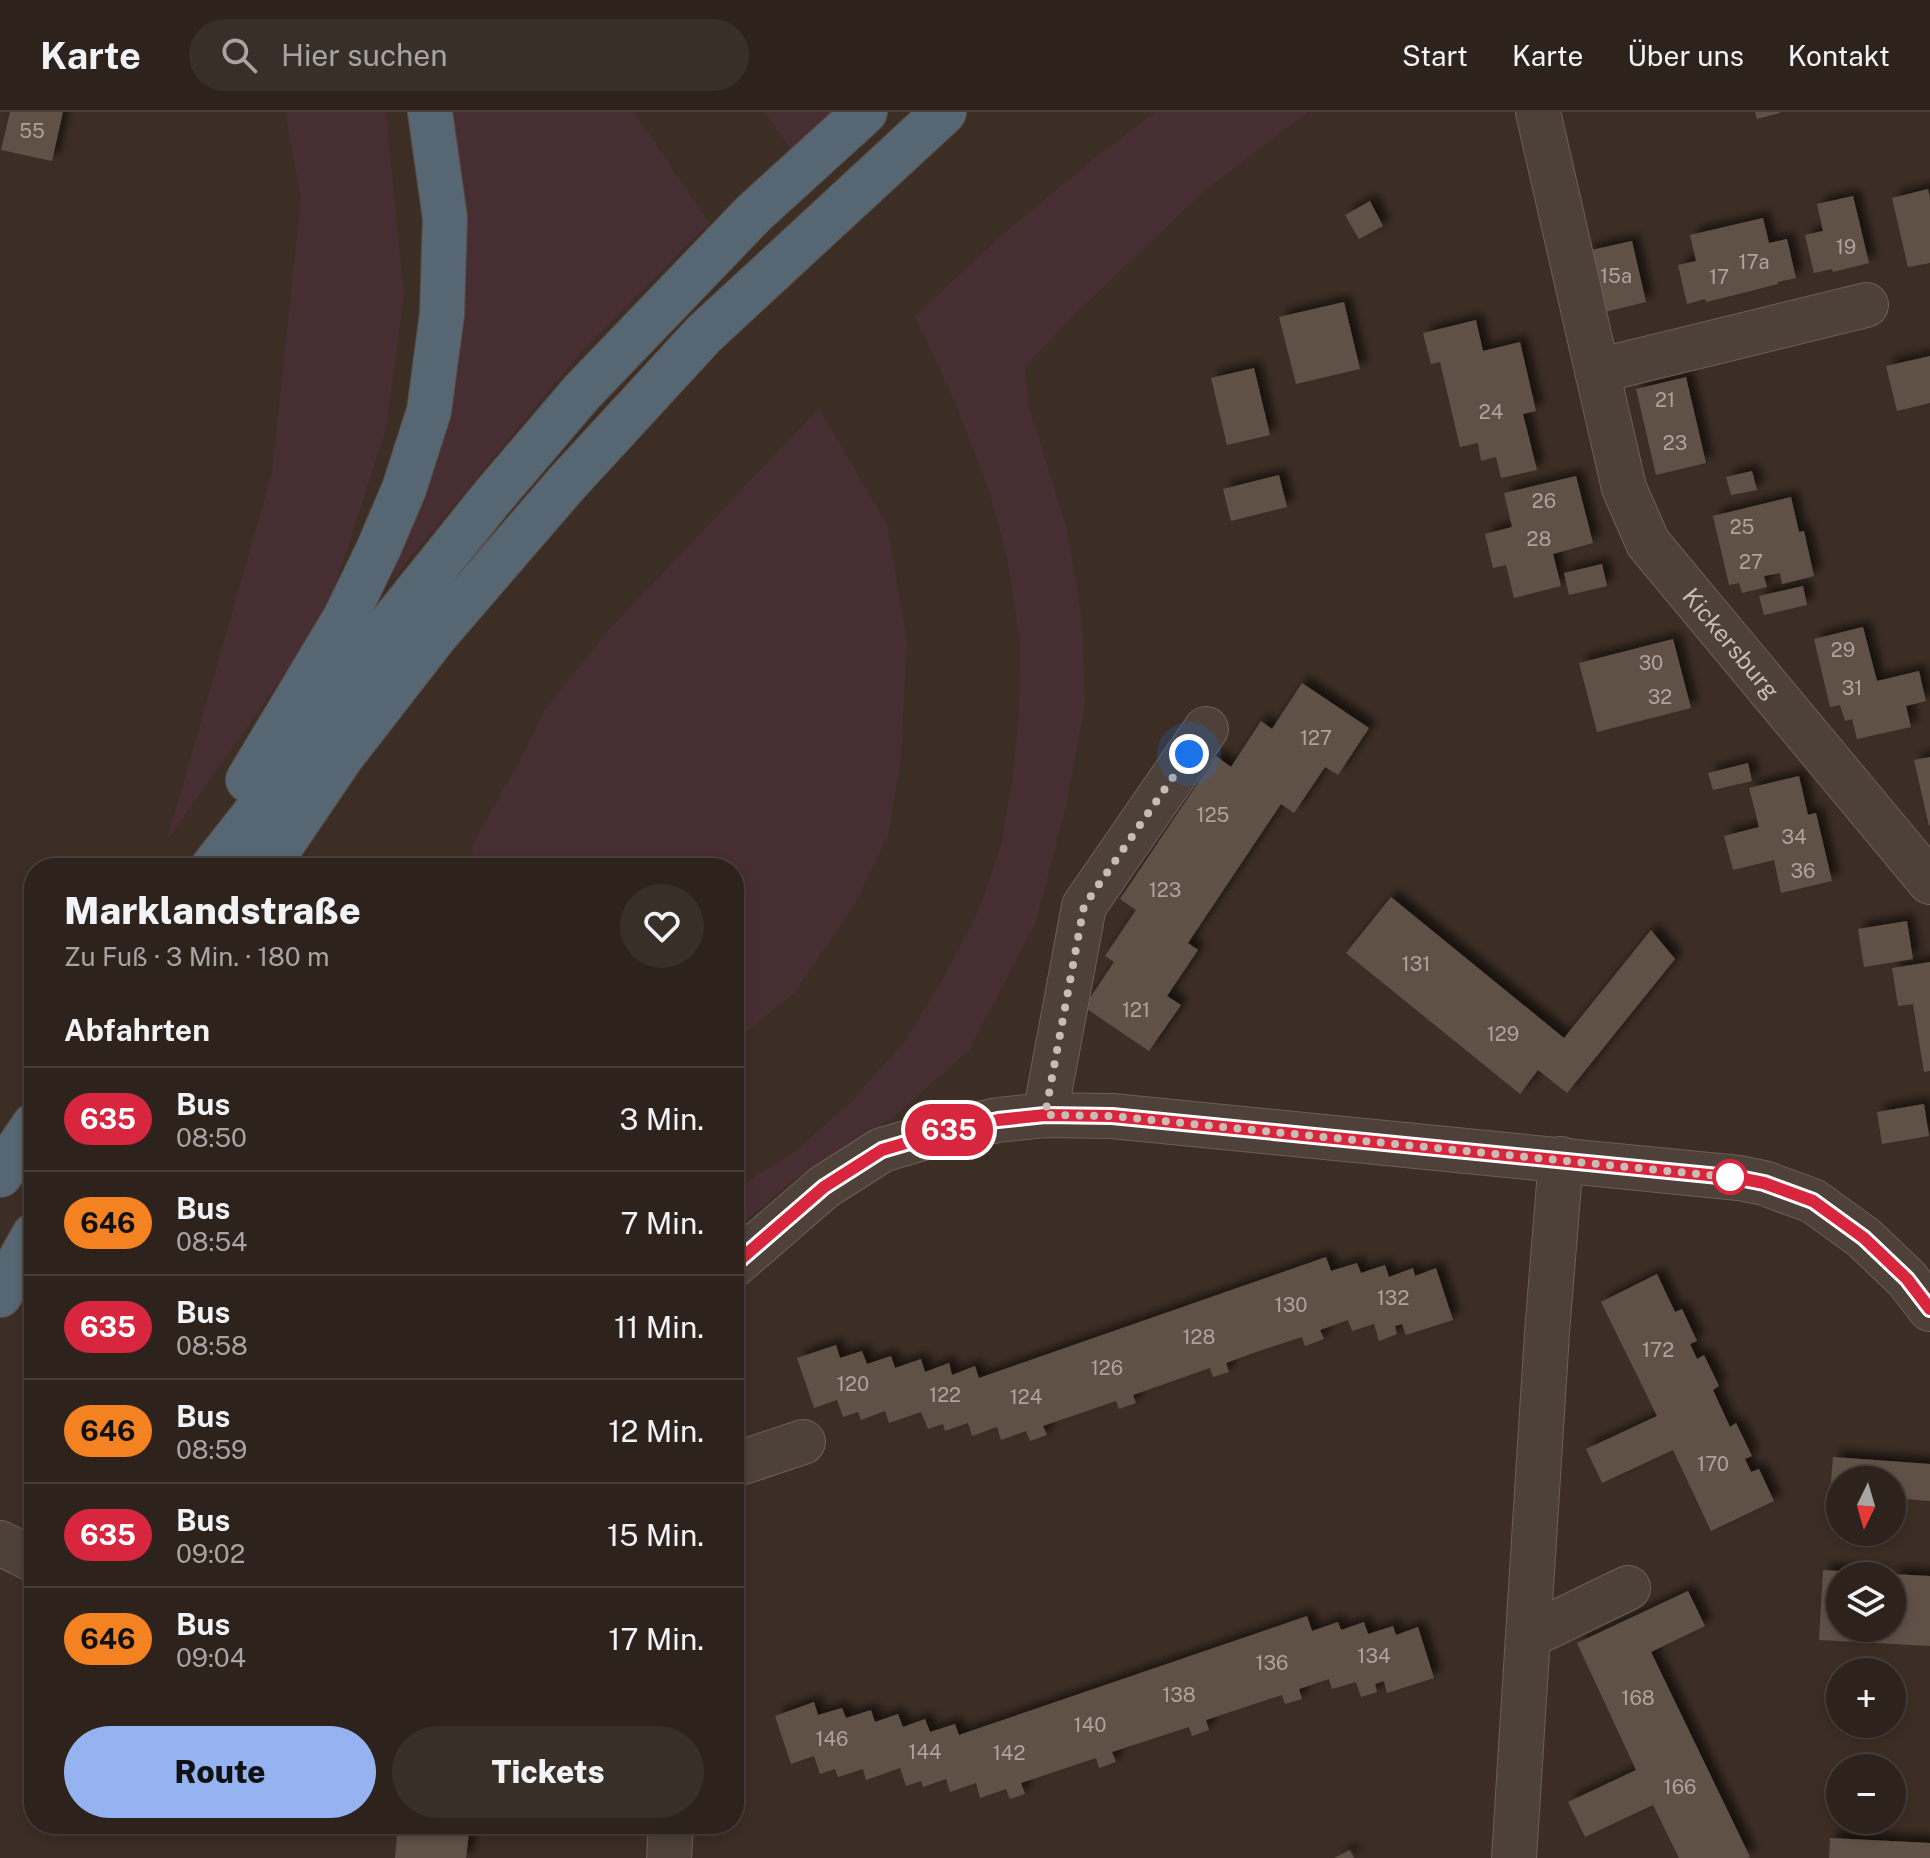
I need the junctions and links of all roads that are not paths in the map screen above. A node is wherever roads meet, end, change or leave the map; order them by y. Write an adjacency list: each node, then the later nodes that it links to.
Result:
1 (430, 112): 8 (highway)
2 (865, 112): 9 (highway)
3 (944, 112): 10 (highway)
4 (1538, 112): 6 (street, Kickersburg)
5 (1866, 305): 6 (street)
6 (1597, 371): 11 (street, Kickersburg)
7 (1206, 729): 12 (street)
8 (201, 858)
9 (220, 858)
10 (273, 858)
11 (1930, 882)
12 (1045, 1115): 14 (street); 17 (street)
13 (24, 1140): 15 (highway)
14 (1561, 1159): 19 (street); 25 (street)
15 (0, 1175)
16 (24, 1253): 18 (highway)
17 (744, 1256)
18 (0, 1295)
19 (1930, 1309)
20 (803, 1442): 21 (street)
21 (744, 1462)
22 (0, 1543): 23 (street)
23 (24, 1555)
24 (1628, 1588): 25 (street)
25 (1529, 1636): 28 (street)
26 (670, 1834): 27 (street)
27 (669, 1858)
28 (1514, 1858)

